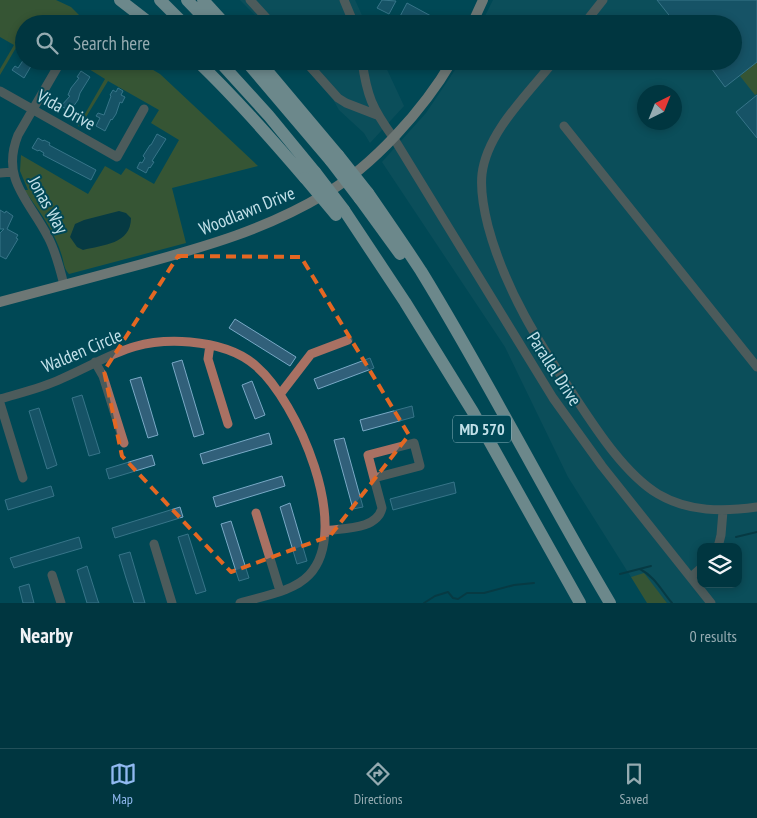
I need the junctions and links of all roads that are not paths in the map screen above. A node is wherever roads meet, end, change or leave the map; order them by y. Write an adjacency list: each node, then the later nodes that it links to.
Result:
1 (120, 0): 9 (highway)
2 (160, 0): 10 (highway)
3 (187, 0): 11 (highway)
4 (203, 0): 12 (highway)
5 (250, 0): 13 (street)
6 (344, 0): 14 (street)
7 (483, 0): 15 (main road)
8 (604, 0): 16 (street)
9 (139, 15)
10 (175, 15)
11 (201, 15)
12 (217, 15)
13 (264, 15)
14 (350, 15)
15 (476, 15)
16 (592, 15)
17 (56, 70): 28 (street, Jonas Way)
18 (206, 70): 35 (highway)
19 (227, 70): 35 (highway, MD 570)
20 (254, 70): 32 (highway, MD 570)
21 (266, 70): 32 (highway)
22 (313, 70): 29 (street)
23 (364, 70): 29 (street, Parallel Drive)
24 (446, 70): 31 (main road, Woodlawn Drive)
25 (547, 70): 50 (street)
26 (0, 91): 28 (street, Vida Drive)
27 (144, 109): 28 (street, Vida Drive)
28 (33, 110): 33 (street, Jonas Way)
29 (377, 115): 31 (street, Parallel Drive)
30 (564, 126): 41 (street)
31 (393, 137): 36 (main road, Woodlawn Drive); 57 (street, Parallel Drive)
32 (334, 158): 63 (highway, MD 570, bridge)
33 (13, 172): 34 (street); 36 (street, Jonas Way)
34 (0, 173)
35 (310, 175): 62 (highway, MD 570, bridge)
36 (64, 285): 37 (main road, Woodlawn Drive)
37 (0, 302)
38 (348, 340): 42 (street)
39 (210, 345): 40 (street, Walden Circle); 42 (street, Walden Circle); 45 (street)
40 (96, 362): 43 (street, Walden Circle); 46 (street)
41 (757, 367)
42 (281, 393): 52 (street, Walden Circle)
43 (0, 399)
44 (0, 403): 47 (street)
45 (228, 424)
46 (124, 443)
47 (23, 478)
48 (374, 478): 48 (street); 52 (street)
49 (757, 507): 50 (street)
50 (723, 511): 53 (street)
51 (256, 513): 58 (street)
52 (325, 531): 58 (street, Walden Circle)
53 (719, 543)
54 (154, 544): 60 (street)
55 (697, 571): 57 (street)
56 (52, 575): 59 (street)
57 (690, 577): 64 (street, Parallel Drive)
58 (280, 591): 61 (street, Walden Circle)
59 (61, 603)
60 (172, 603)
61 (240, 603)
62 (580, 603)
63 (610, 603)
64 (711, 603)

